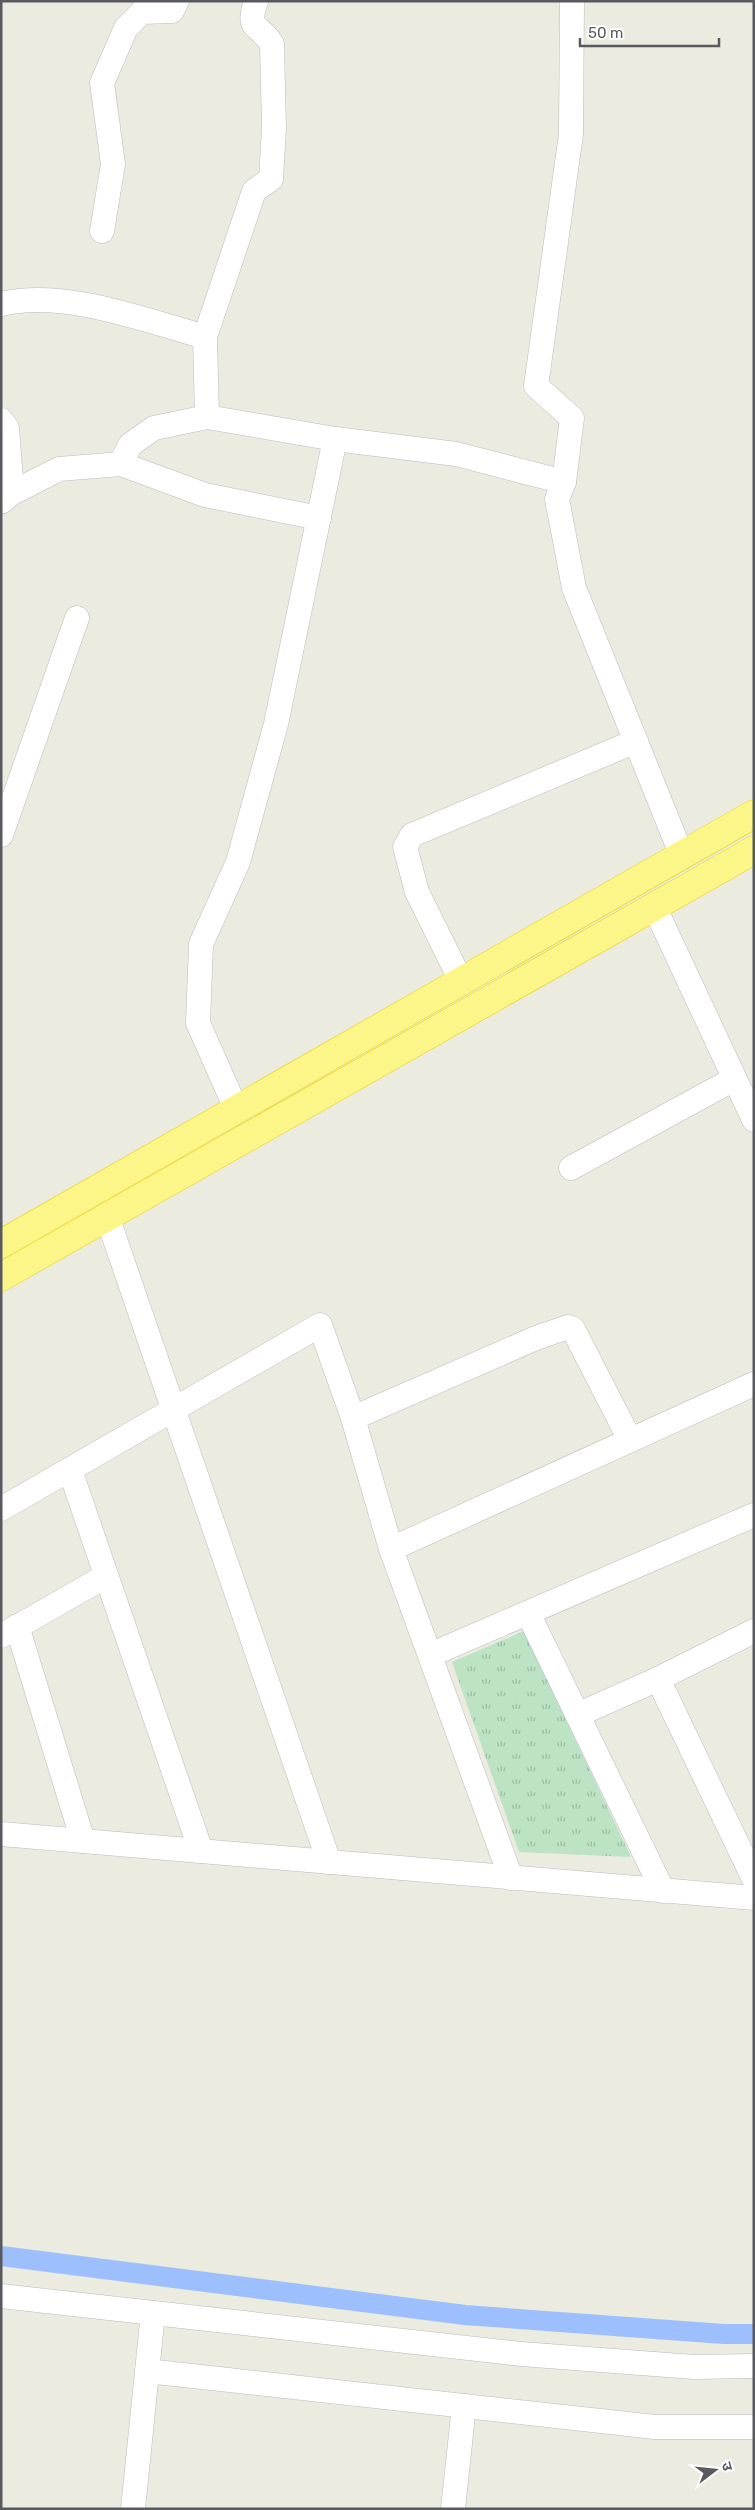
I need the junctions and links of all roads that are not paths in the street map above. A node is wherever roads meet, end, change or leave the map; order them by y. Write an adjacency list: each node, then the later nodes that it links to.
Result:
1 (177, 1): 4 (street)
2 (256, 1): 6 (street)
3 (572, 1): 11 (street)
4 (102, 231)
5 (1, 304): 6 (street)
6 (205, 337): 7 (street)
7 (207, 417): 9 (street); 10 (street)
8 (1, 420): 12 (street)
9 (335, 439): 11 (street); 13 (street)
10 (121, 464): 12 (street); 13 (street)
11 (564, 482): 15 (street)
12 (6, 498)
13 (320, 518): 23 (street)
14 (77, 618): 17 (street)
15 (636, 741): 19 (street); 21 (street)
16 (754, 814): 19 (highway)
17 (1, 835)
18 (754, 850): 20 (highway)
19 (682, 856): 21 (highway)
20 (654, 906): 22 (street); 26 (highway)
21 (462, 982): 23 (highway)
22 (734, 1079): 24 (street); 25 (street)
23 (237, 1111): 27 (highway)
24 (754, 1120)
25 (571, 1168)
26 (107, 1216): 28 (highway); 30 (street)
27 (1, 1244)
28 (1, 1277)
29 (754, 1384): 32 (street)
30 (173, 1410): 31 (street); 33 (street); 47 (street)
31 (353, 1418): 32 (street); 36 (street)
32 (630, 1440): 36 (street)
33 (70, 1470): 34 (street); 37 (street)
34 (1, 1509)
35 (754, 1515): 38 (street)
36 (391, 1549): 41 (street)
37 (106, 1576): 39 (street); 46 (street)
38 (528, 1613): 41 (street); 43 (street)
39 (9, 1631): 45 (street)
40 (751, 1639): 42 (street)
41 (430, 1656): 48 (street)
42 (658, 1679): 43 (street); 49 (street)
43 (577, 1715): 50 (street)
44 (1, 1834): 45 (street)
45 (83, 1841): 46 (street)
46 (201, 1851): 47 (street)
47 (329, 1862): 48 (street)
48 (511, 1878): 50 (street)
49 (754, 1879)
50 (663, 1891): 51 (street)
51 (754, 1898)
52 (1, 2296): 53 (street)
53 (153, 2313): 54 (street); 55 (street)
54 (754, 2366)
55 (148, 2371): 56 (street); 58 (street)
56 (464, 2406): 57 (street); 59 (street)
57 (754, 2427)
58 (133, 2509)
59 (453, 2509)

